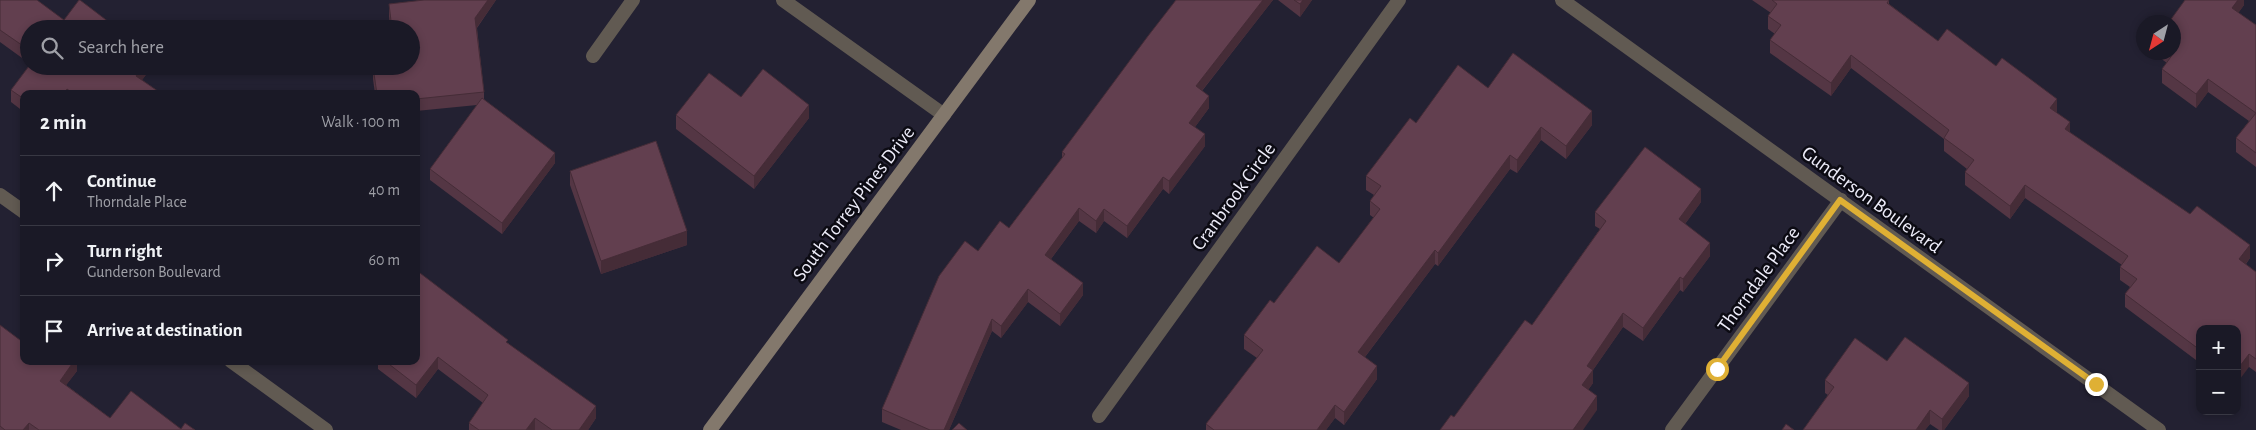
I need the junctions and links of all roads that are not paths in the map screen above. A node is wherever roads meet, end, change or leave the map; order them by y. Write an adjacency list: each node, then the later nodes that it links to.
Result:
1 (633, 0): 6 (street)
2 (783, 0): 7 (street)
3 (1029, 0): 7 (main road, South Torrey Pines Drive)
4 (1399, 0): 12 (street, Cranbrook Circle)
5 (1562, 0): 9 (street, Gunderson Boulevard)
6 (593, 56)
7 (944, 115): 14 (main road, South Torrey Pines Drive)
8 (0, 195): 10 (street)
9 (1840, 200): 15 (street, Thorndale Place); 16 (street, Gunderson Boulevard)
10 (20, 209)
11 (237, 365): 13 (street)
12 (1099, 416)
13 (326, 430)
14 (710, 430)
15 (1672, 430)
16 (2159, 430)

